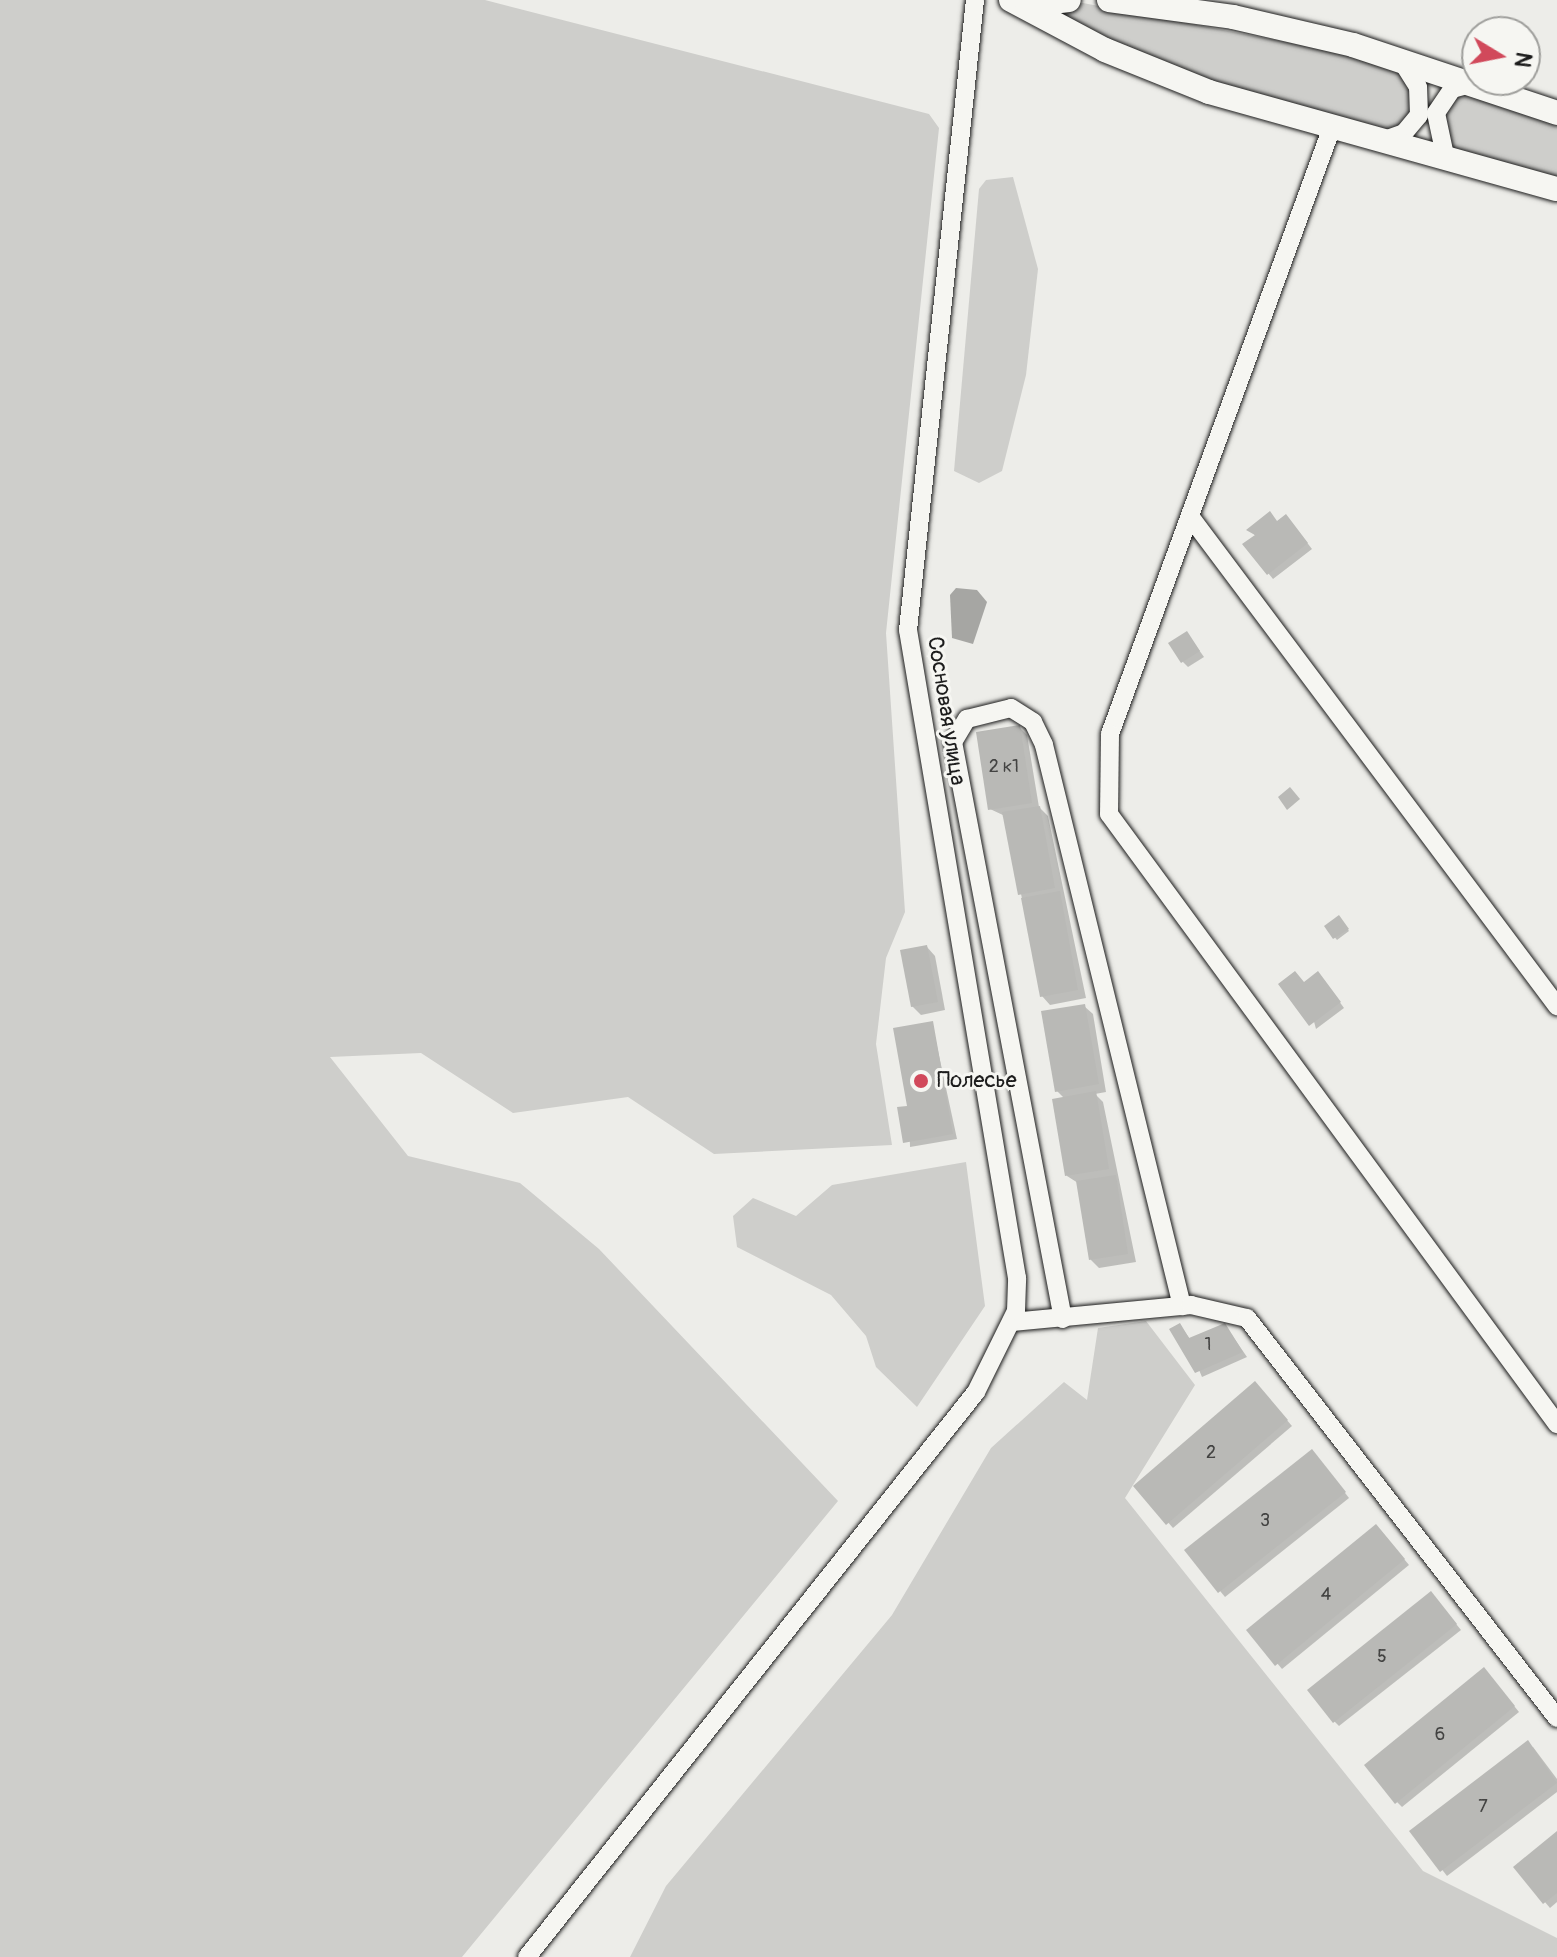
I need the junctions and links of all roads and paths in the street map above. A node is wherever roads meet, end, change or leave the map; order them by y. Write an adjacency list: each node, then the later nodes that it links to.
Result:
1 (975, 0): 18 (street, Сосновая улица)
2 (1069, 0): 4 (main road)
3 (1109, 0): 5 (main road)
4 (1019, 2): 10 (main road)
5 (1401, 60): 6 (main road); 11 (street)
6 (1461, 81)
7 (1461, 87): 12 (street)
8 (1507, 96): 9 (main road)
9 (1557, 113)
10 (1332, 127): 11 (main road); 14 (street)
11 (1379, 142): 12 (main road)
12 (1446, 160): 13 (main road)
13 (1557, 189)
14 (1192, 519): 15 (street); 19 (street)
15 (1557, 1006)
16 (1182, 1306): 17 (street); 17 (street); 20 (street)
17 (1063, 1319): 18 (street)
18 (1010, 1326): 21 (street)
19 (1557, 1424)
20 (1557, 1718)
21 (527, 1957)

